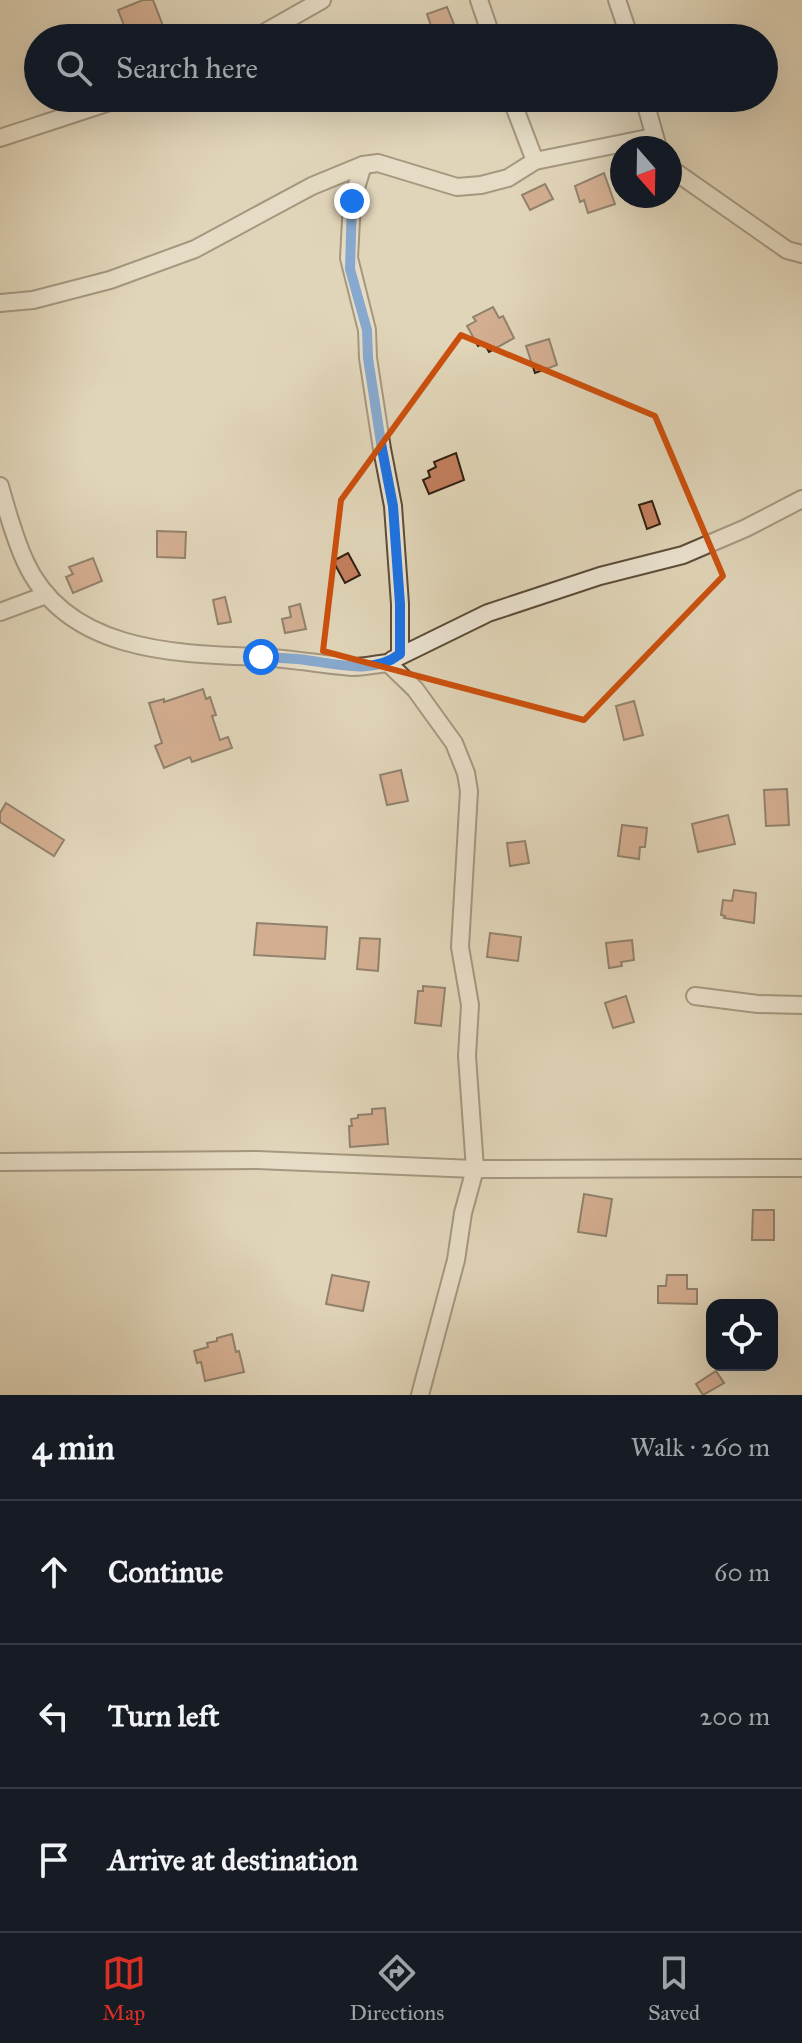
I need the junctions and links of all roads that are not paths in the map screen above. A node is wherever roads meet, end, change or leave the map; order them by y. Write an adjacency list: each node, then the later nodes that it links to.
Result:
1 (322, 0): 4 (street)
2 (479, 0): 5 (street)
3 (617, 0): 6 (street)
4 (280, 24)
5 (487, 24)
6 (625, 24)
7 (79, 112): 11 (street)
8 (516, 112): 13 (street)
9 (648, 112): 10 (street)
10 (654, 136)
11 (0, 138)
12 (610, 149): 13 (street)
13 (535, 161): 14 (street)
14 (363, 165): 17 (street); 22 (street)
15 (682, 176): 16 (street)
16 (802, 254)
17 (0, 303)
18 (0, 486): 20 (street)
19 (802, 499): 22 (street)
20 (46, 595): 21 (street); 22 (street)
21 (0, 612)
22 (394, 658): 27 (street)
23 (695, 996): 24 (street)
24 (802, 1005)
25 (0, 1162): 27 (street)
26 (802, 1168): 27 (street)
27 (475, 1169): 28 (street)
28 (420, 1395)

